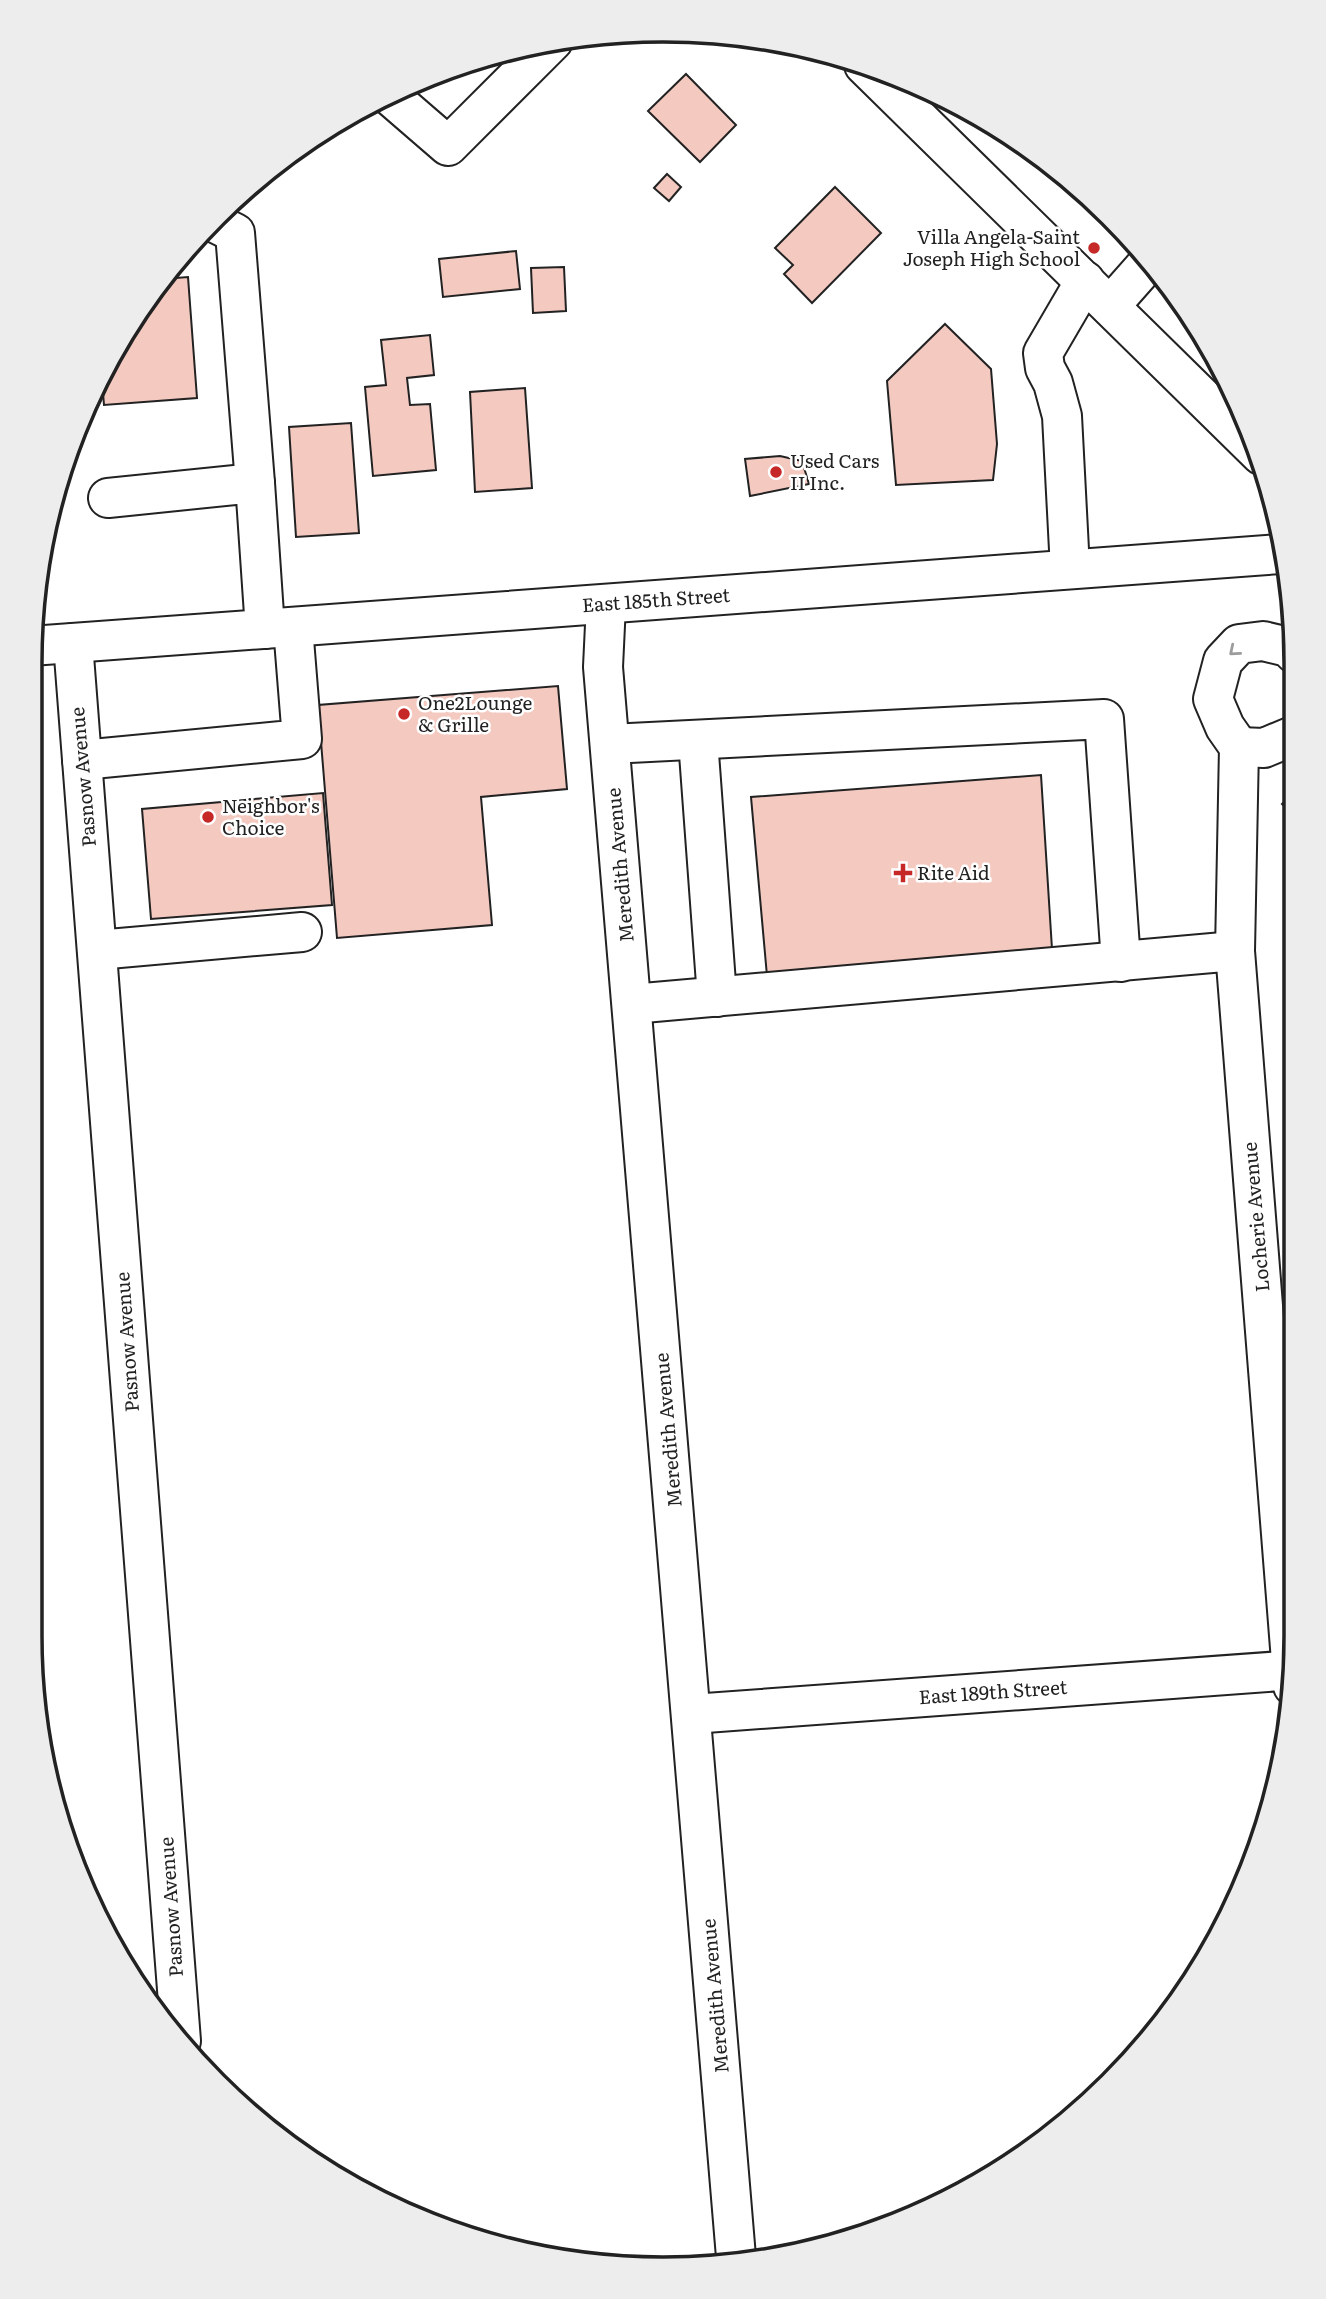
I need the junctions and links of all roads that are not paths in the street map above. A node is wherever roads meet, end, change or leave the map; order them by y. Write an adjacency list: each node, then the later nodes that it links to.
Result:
1 (539, 55): 3 (street)
2 (891, 85): 6 (street)
3 (396, 102)
4 (222, 226): 8 (street)
5 (1141, 267): 6 (street)
6 (1098, 293): 7 (street); 11 (street)
7 (1241, 435)
8 (255, 484): 9 (street); 13 (street)
9 (108, 498)
10 (1274, 555): 11 (street, East 185th Street)
11 (1070, 569): 12 (street, East 185th Street)
12 (606, 604): 13 (street, East 185th Street); 19 (street, Meredith Avenue)
13 (279, 628): 14 (street, East 185th Street); 21 (street)
14 (73, 643): 15 (street, East 185th Street); 21 (street, Pasnow Avenue)
15 (42, 645)
16 (1284, 646): 20 (street, one-way to 20)
17 (698, 740): 19 (street); 25 (street); 26 (street)
18 (1284, 740): 20 (street)
19 (610, 744): 27 (street, Meredith Avenue)
20 (1239, 747): 24 (street, Locherie Avenue)
21 (82, 761): 23 (street, Pasnow Avenue)
22 (302, 932): 23 (street)
23 (97, 950): 31 (street, Pasnow Avenue)
24 (1235, 951): 25 (street); 28 (street, Locherie Avenue)
25 (1121, 962): 26 (street)
26 (717, 997): 27 (street)
27 (632, 1004): 30 (street, Meredith Avenue)
28 (1284, 1563)
29 (1283, 1676): 30 (street, East 189th Street)
30 (692, 1714): 32 (street, Meredith Avenue)
31 (180, 2026)
32 (736, 2253)

